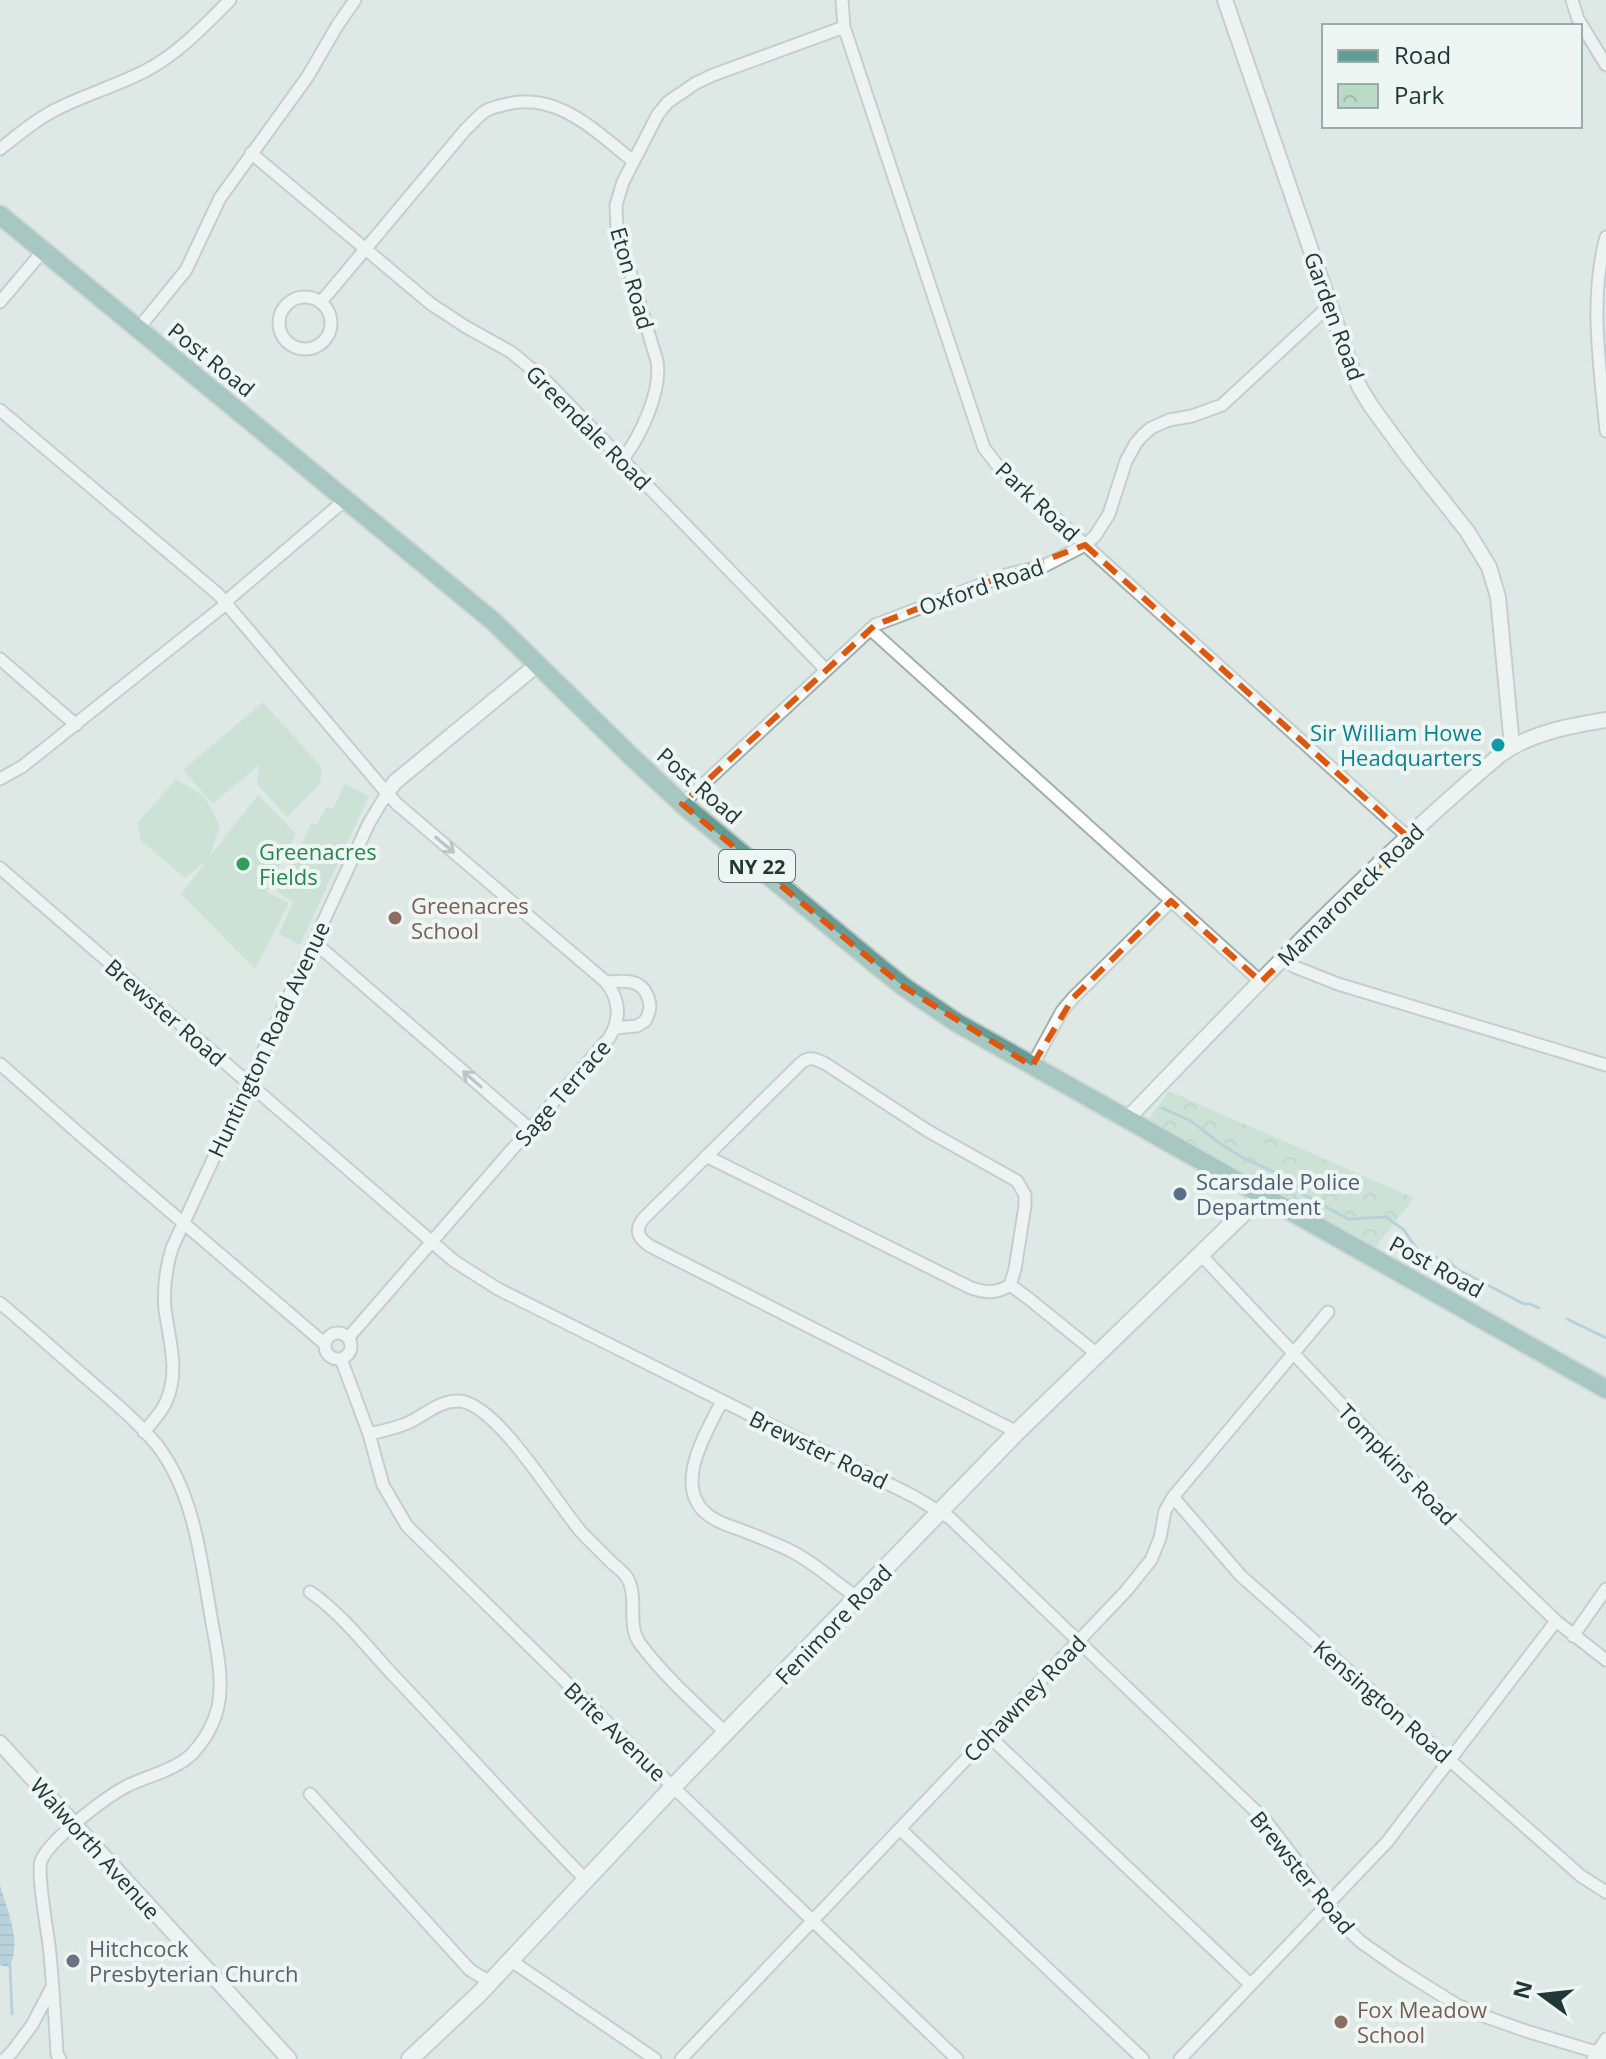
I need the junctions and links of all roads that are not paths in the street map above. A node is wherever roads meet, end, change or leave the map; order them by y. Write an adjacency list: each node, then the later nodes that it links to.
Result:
1 (230, 0): 10 (street)
2 (355, 0): 11 (street)
3 (842, 0): 8 (street, Park Road)
4 (1225, 0): 19 (street, Garden Road)
5 (1572, 0): 6 (street)
6 (1581, 24)
7 (1582, 26): 9 (street)
8 (844, 27): 12 (street, Eton Road); 25 (street, Park Road)
9 (1606, 65)
10 (0, 149)
11 (251, 153): 15 (street, Greendale Road); 20 (street)
12 (633, 161): 15 (street); 23 (street, Eton Road)
13 (0, 215): 16 (main road, Post Road / NY 22)
14 (1606, 237): 22 (street)
15 (366, 250): 18 (street); 23 (street, Greendale Road)
16 (43, 251): 17 (street); 20 (main road, Post Road / NY 22)
17 (0, 302)
18 (321, 302): 18 (street)
19 (1330, 305): 25 (street, Oxford Road); 33 (street, Garden Road)
20 (138, 329): 24 (main road, Post Road / NY 22)
21 (0, 410): 26 (street)
22 (1606, 431)
23 (623, 459): 30 (street, Greendale Road)
24 (345, 500): 26 (street); 29 (main road, Post Road / NY 22)
25 (1085, 545): 27 (street, Oxford Road); 37 (street, Park Road)
26 (225, 602): 32 (street); 35 (street)
27 (870, 629): 30 (street, Oxford Road); 39 (street)
28 (0, 659): 32 (street)
29 (538, 664): 35 (street, Huntington Road Avenue); 36 (main road, Post Road / NY 22)
30 (826, 670): 36 (street, Oxford Road)
31 (1606, 720): 33 (street, Mamaroneck Road)
32 (76, 725): 34 (street)
33 (1512, 746): 37 (street, Mamaroneck Road)
34 (0, 779)
35 (387, 793): 40 (street, Huntington Road Avenue); 42 (street, one-way to 42)
36 (682, 804): 47 (main road, Post Road / NY 22)
37 (1408, 837): 41 (street, Mamaroneck Road)
38 (0, 868): 48 (street, Brewster Road)
39 (1171, 901): 43 (street); 47 (street)
40 (314, 942): 48 (street, Huntington Road Avenue); 50 (street, one-way to 40)
41 (1284, 959): 43 (street, Mamaroneck Road); 46 (street)
42 (606, 982): 44 (street, Sage Terrace); 44 (street)
43 (1261, 982): 49 (street, Mamaroneck Road)
44 (615, 1028): 50 (street, Sage Terrace)
45 (0, 1064): 53 (street, Brite Avenue)
46 (1606, 1065)
47 (1032, 1066): 49 (main road, Post Road / NY 22)
48 (248, 1082): 53 (street, Huntington Road Avenue); 54 (street, Brewster Road)
49 (1127, 1119): 52 (main road, Post Road / NY 22)
50 (531, 1130): 54 (street, Sage Terrace)
51 (706, 1156): 56 (street); 56 (street); 67 (street)
52 (1262, 1195): 55 (main road, Fenimore Road); 64 (main road, Post Road / NY 22)
53 (183, 1222): 60 (street, Brite Avenue); 66 (street, Huntington Road Avenue)
54 (433, 1243): 59 (street, Sage Terrace); 65 (street, Brewster Road)
55 (1201, 1255): 61 (main road, Fenimore Road); 62 (street, Tompkins Road)
56 (1010, 1285): 61 (street)
57 (2, 1306): 66 (street)
58 (1328, 1312): 62 (street, Cohawney Road)
59 (348, 1338): 60 (street); 63 (street)
60 (325, 1344): 63 (street, Brite Avenue)
61 (1097, 1354): 67 (main road, Fenimore Road)
62 (1292, 1354): 69 (street, Cohawney Road); 74 (street, Tompkins Road)
63 (341, 1359): 68 (street, Brite Avenue)
64 (1606, 1389)
65 (722, 1401): 70 (street, Brewster Road); 73 (street)
66 (144, 1432): 84 (street)
67 (1017, 1432): 70 (main road, Fenimore Road)
68 (369, 1434): 78 (street); 82 (street, Brite Avenue)
69 (1173, 1497): 76 (street, Cohawney Road); 81 (street, Kensington Road)
70 (940, 1512): 73 (main road, Fenimore Road); 76 (street, Brewster Road)
71 (1606, 1589): 75 (street)
72 (310, 1592): 86 (street)
73 (858, 1598): 78 (main road, Fenimore Road)
74 (1556, 1621): 75 (street, Tompkins Road); 81 (street)
75 (1573, 1636): 77 (street, Tompkins Road)
76 (1079, 1641): 79 (street, Cohawney Road); 88 (street, Brewster Road)
77 (1606, 1660)
78 (726, 1733): 82 (main road, Fenimore Road)
79 (989, 1736): 85 (street, Cohawney Road); 93 (street)
80 (0, 1743): 84 (street, Walworth Avenue)
81 (1449, 1760): 87 (street, Kensington Road); 88 (street)
82 (673, 1787): 86 (main road, Fenimore Road); 89 (street, Brite Avenue)
83 (310, 1794): 91 (street)
84 (75, 1825): 94 (street); 100 (street, Walworth Avenue)
85 (900, 1829): 89 (street, Cohawney Road); 105 (street)
86 (585, 1879): 90 (main road, Fenimore Road)
87 (1606, 1892)
88 (1327, 1905): 93 (street); 98 (street, Brewster Road)
89 (812, 1922): 103 (street, Cohawney Road); 104 (street, Brite Avenue)
90 (510, 1960): 92 (main road, Fenimore Road); 102 (street)
91 (470, 1970): 92 (street); 95 (street)
92 (490, 1982): 95 (main road, Fenimore Road)
93 (1250, 1984): 106 (street)
94 (53, 1986): 97 (street); 99 (street)
95 (478, 1995): 101 (main road, Fenimore Road)
96 (1606, 2039): 98 (street)
97 (8, 2055)
98 (1599, 2055)
99 (60, 2059)
100 (289, 2059)
101 (410, 2059)
102 (655, 2059)
103 (681, 2059)
104 (957, 2059)
105 (1143, 2059)
106 (1180, 2059)

